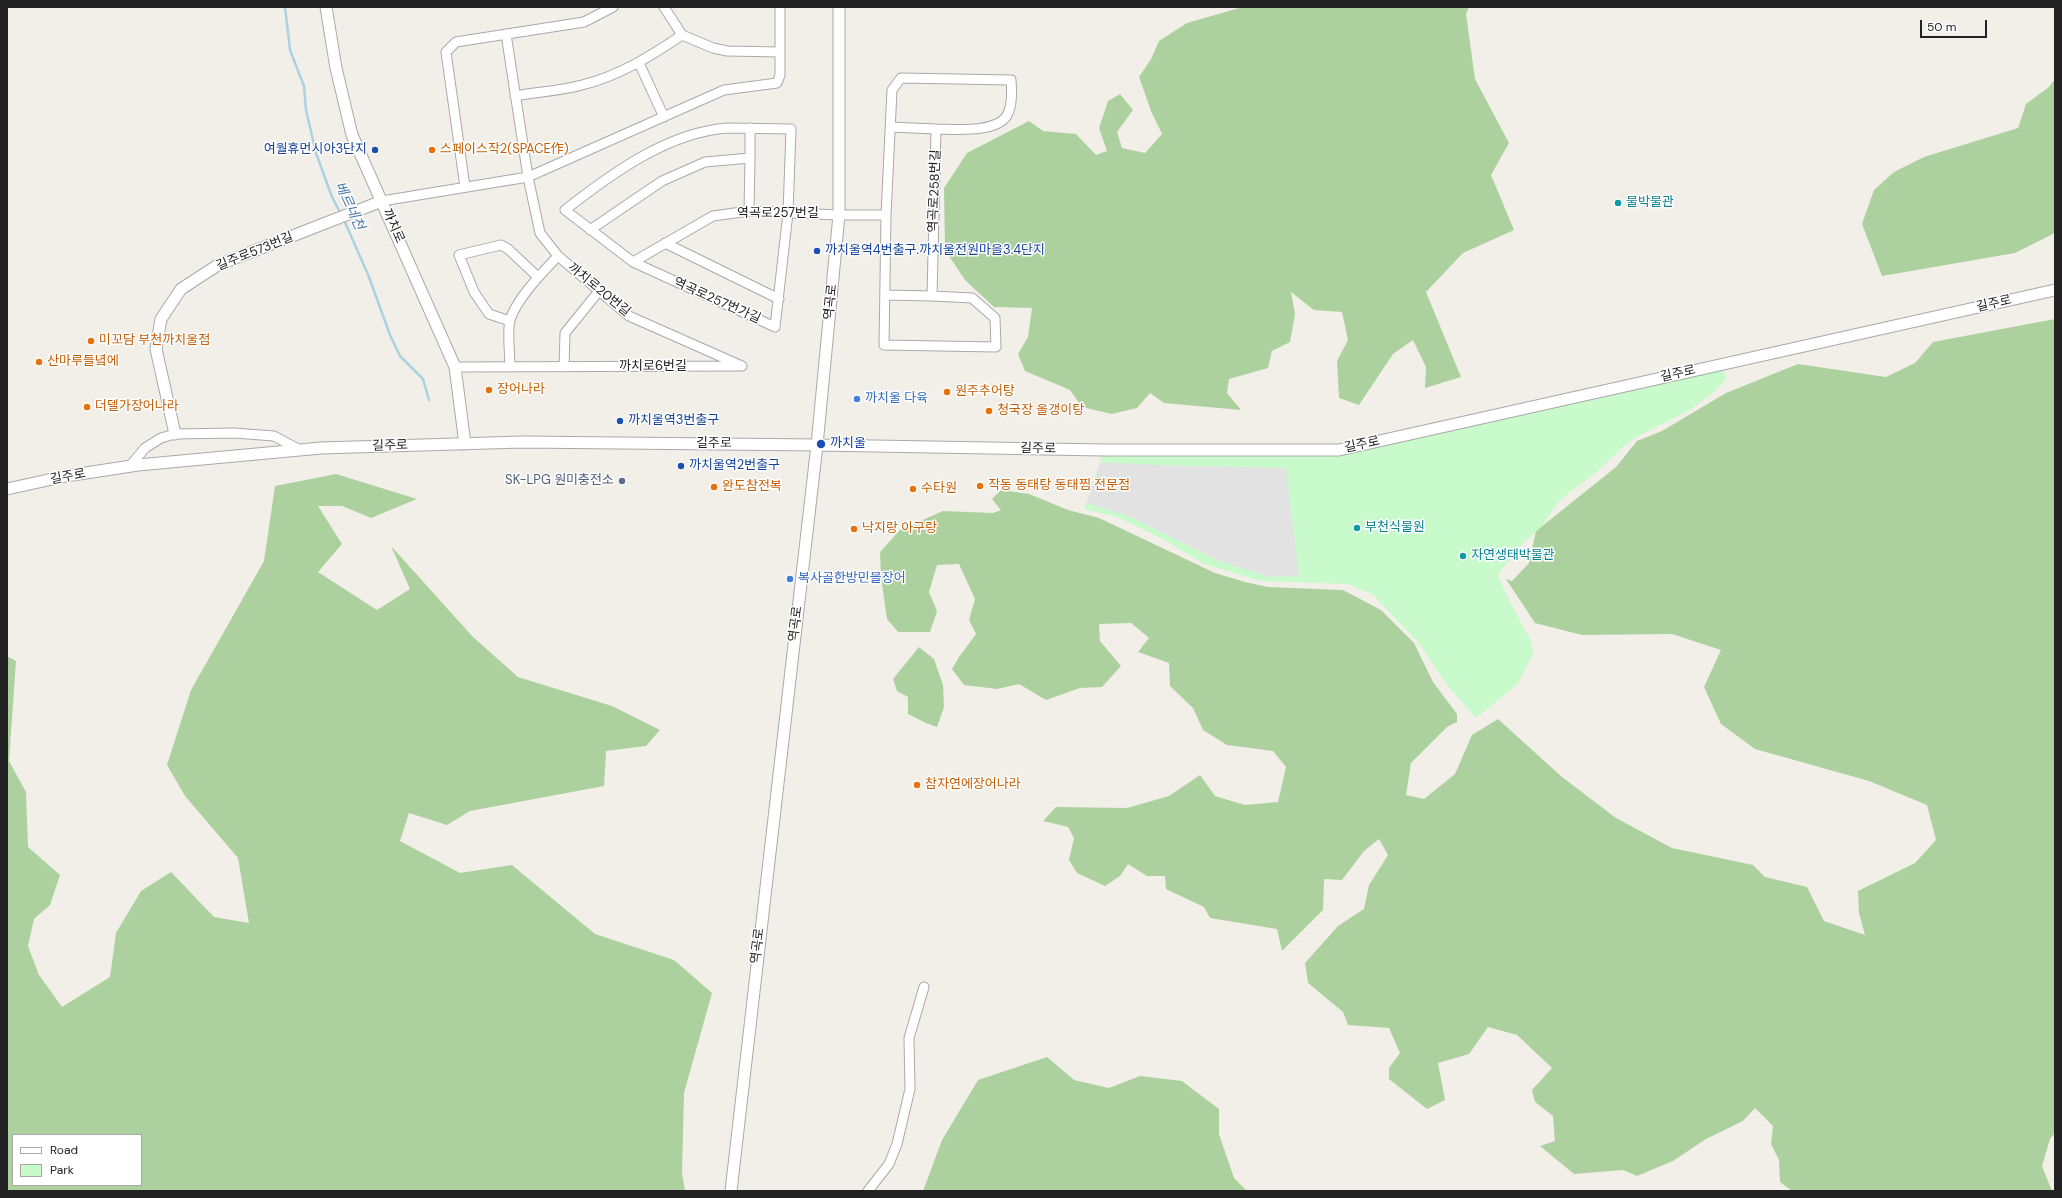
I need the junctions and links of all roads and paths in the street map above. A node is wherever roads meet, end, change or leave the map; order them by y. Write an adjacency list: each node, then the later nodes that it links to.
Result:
1 (326, 7): 18 (street, 까치로)
2 (613, 7): 6 (street)
3 (664, 7): 7 (street)
4 (780, 7): 8 (street)
5 (839, 7): 22 (street, 역곡로)
6 (506, 34): 10 (street, 까치로20번길); 17 (street)
7 (682, 35): 8 (street); 9 (street)
8 (780, 52): 11 (street)
9 (639, 63): 10 (street); 11 (street)
10 (516, 96): 16 (street, 까치로20번길)
11 (664, 117): 16 (street)
12 (890, 127): 14 (street); 14 (street); 21 (street)
13 (750, 128): 15 (street); 20 (street, 역곡로257번가길); 23 (street, 역곡로257번가길)
14 (936, 129): 31 (street, 역곡로258번길)
15 (750, 158): 19 (street); 23 (street)
16 (528, 177): 17 (street); 25 (street, 까치로20번길)
17 (465, 187): 18 (street)
18 (382, 201): 35 (street, 까치로); 38 (street, 길주로573번길)
19 (749, 211): 20 (street, 역곡로257번길); 24 (street, 역곡로257번길)
20 (788, 213): 22 (street, 역곡로257번길); 32 (street, 역곡로257번가길)
21 (886, 214): 22 (street); 30 (street)
22 (839, 215): 40 (street, 역곡로)
23 (590, 230): 26 (street, 역곡로257번가길)
24 (666, 243): 26 (street, 역곡로257번길); 32 (street)
25 (558, 256): 27 (street); 28 (street, 까치로20번길)
26 (633, 262): 32 (street, 역곡로257번가길)
27 (538, 277): 33 (street); 33 (street)
28 (599, 290): 34 (street, 까치로20번길); 37 (street)
29 (2055, 290): 40 (street, 길주로)
30 (885, 295): 31 (street); 31 (street)
31 (932, 296)
32 (779, 299)
33 (510, 322): 36 (street)
34 (742, 366): 37 (street, 까치로6번길)
35 (455, 367): 36 (street, 까치로6번길); 39 (street, 까치로)
36 (510, 367): 37 (street, 까치로6번길)
37 (564, 367)
38 (175, 434): 41 (street); 42 (street)
39 (465, 444): 40 (street, 길주로); 41 (street, 길주로)
40 (817, 445): 45 (street, 역곡로)
41 (300, 450): 42 (street, 길주로)
42 (130, 466): 43 (street, 길주로)
43 (7, 489)
44 (924, 987): 46 (street)
45 (731, 1191)
46 (868, 1191)

